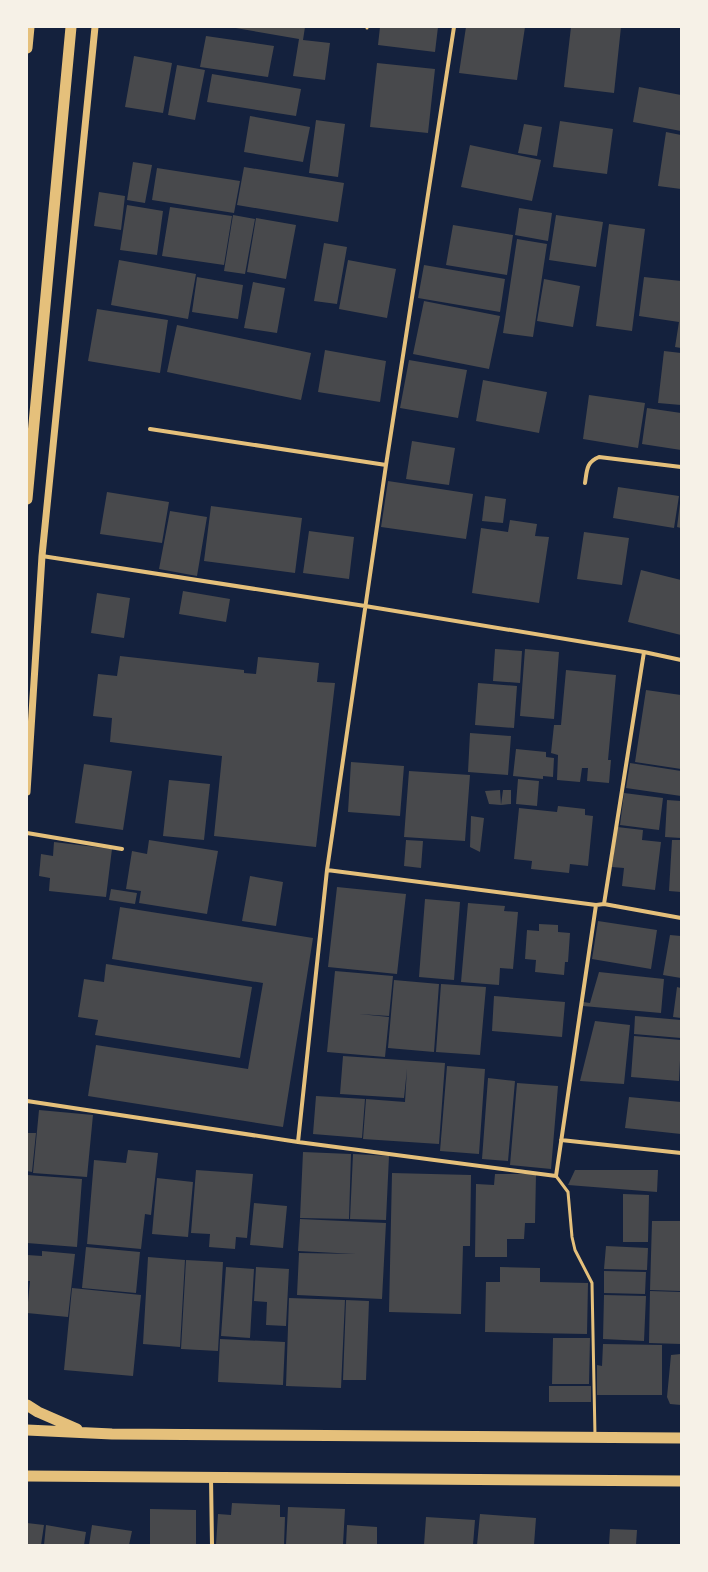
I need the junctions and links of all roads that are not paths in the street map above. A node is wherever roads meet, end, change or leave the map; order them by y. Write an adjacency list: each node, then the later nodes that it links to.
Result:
1 (29, 27): 5 (highway)
2 (71, 27): 10 (highway)
3 (95, 27): 11 (street)
4 (454, 27): 7 (street)
5 (27, 48)
6 (150, 430): 7 (street)
7 (386, 465): 12 (street)
8 (681, 467): 9 (street)
9 (585, 483)
10 (27, 499)
11 (42, 556): 12 (street); 15 (street)
12 (365, 606): 13 (street); 18 (street)
13 (644, 652): 14 (street); 19 (street)
14 (681, 660)
15 (27, 792)
16 (27, 833): 17 (street)
17 (122, 849)
18 (327, 870): 20 (street); 24 (street)
19 (604, 904): 20 (street); 21 (street)
20 (596, 905): 23 (street)
21 (681, 918)
22 (27, 1101): 24 (street)
23 (561, 1140): 25 (street); 26 (street)
24 (298, 1142): 26 (street)
25 (681, 1153)
26 (556, 1176): 30 (lane)
27 (27, 1405): 29 (highway)
28 (27, 1430): 29 (highway)
29 (93, 1433): 30 (highway)
30 (595, 1438): 31 (highway)
31 (681, 1438)
32 (27, 1476): 33 (highway)
33 (211, 1478): 34 (highway); 35 (street)
34 (681, 1481)
35 (212, 1545)

